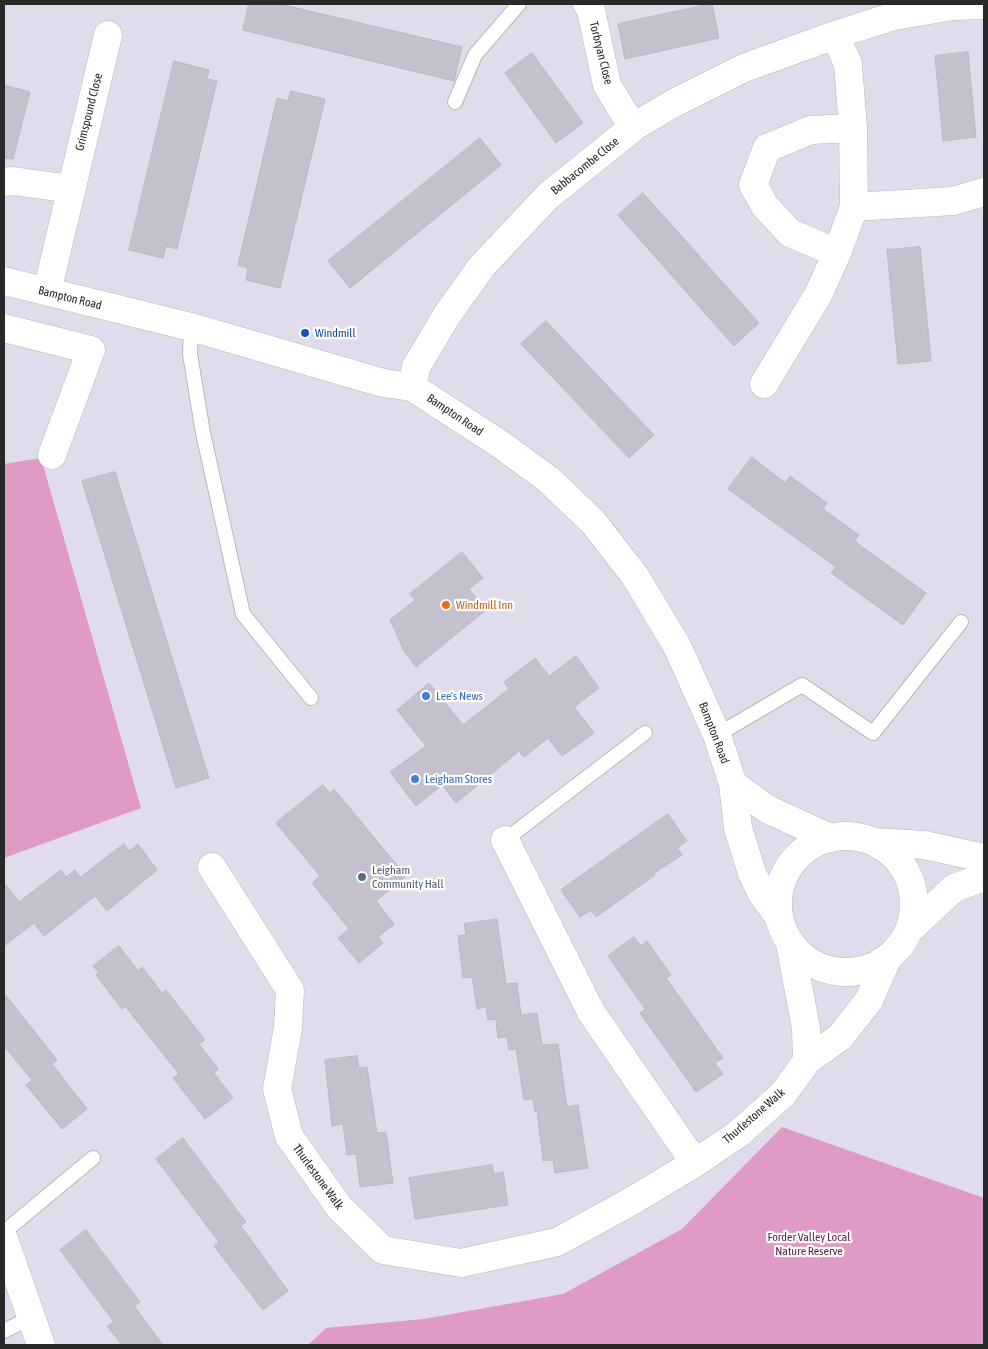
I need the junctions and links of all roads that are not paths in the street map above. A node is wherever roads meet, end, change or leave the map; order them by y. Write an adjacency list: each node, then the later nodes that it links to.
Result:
1 (519, 4): 6 (lane)
2 (587, 4): 7 (street, Torbryan Close)
3 (984, 5): 5 (street, Babbacombe Close)
4 (108, 35): 10 (street, Grimspound Close)
5 (835, 35): 7 (street, Babbacombe Close); 8 (street)
6 (455, 102)
7 (635, 126): 19 (street, Babbacombe Close)
8 (853, 128): 12 (street); 13 (street)
9 (4, 182): 10 (street)
10 (71, 189): 15 (street, Grimspound Close)
11 (984, 192): 12 (street)
12 (854, 207): 13 (street)
13 (837, 253): 18 (street)
14 (4, 280): 15 (street, Bampton Road)
15 (47, 292): 16 (street, Bampton Road)
16 (191, 327): 19 (street, Bampton Road); 22 (lane)
17 (4, 328): 20 (street)
18 (764, 384)
19 (412, 386): 24 (street, Bampton Road)
20 (52, 455)
21 (961, 622): 24 (lane)
22 (311, 698)
23 (645, 733): 27 (lane)
24 (716, 735): 25 (street, Bampton Road)
25 (733, 784): 26 (street, Bampton Road); 32 (street, Bampton Road)
26 (830, 838): 28 (street, Bampton Road); 32 (street, Bampton Road)
27 (506, 840): 38 (street)
28 (874, 842): 29 (street); 33 (street, Bampton Road)
29 (984, 858)
30 (212, 867): 38 (street, Thurlestone Walk)
31 (984, 877): 33 (street)
32 (779, 917): 34 (street, Bampton Road)
33 (910, 930): 35 (street, Bampton Road)
34 (790, 944): 35 (street, Bampton Road); 36 (street)
35 (887, 959): 36 (street, Thurlestone Walk)
36 (807, 1061): 38 (street, Thurlestone Walk)
37 (93, 1158): 39 (lane)
38 (694, 1163)
39 (4, 1232)
40 (4, 1239): 41 (street)
41 (30, 1318): 42 (lane); 43 (street)
42 (4, 1331)
43 (41, 1345)

